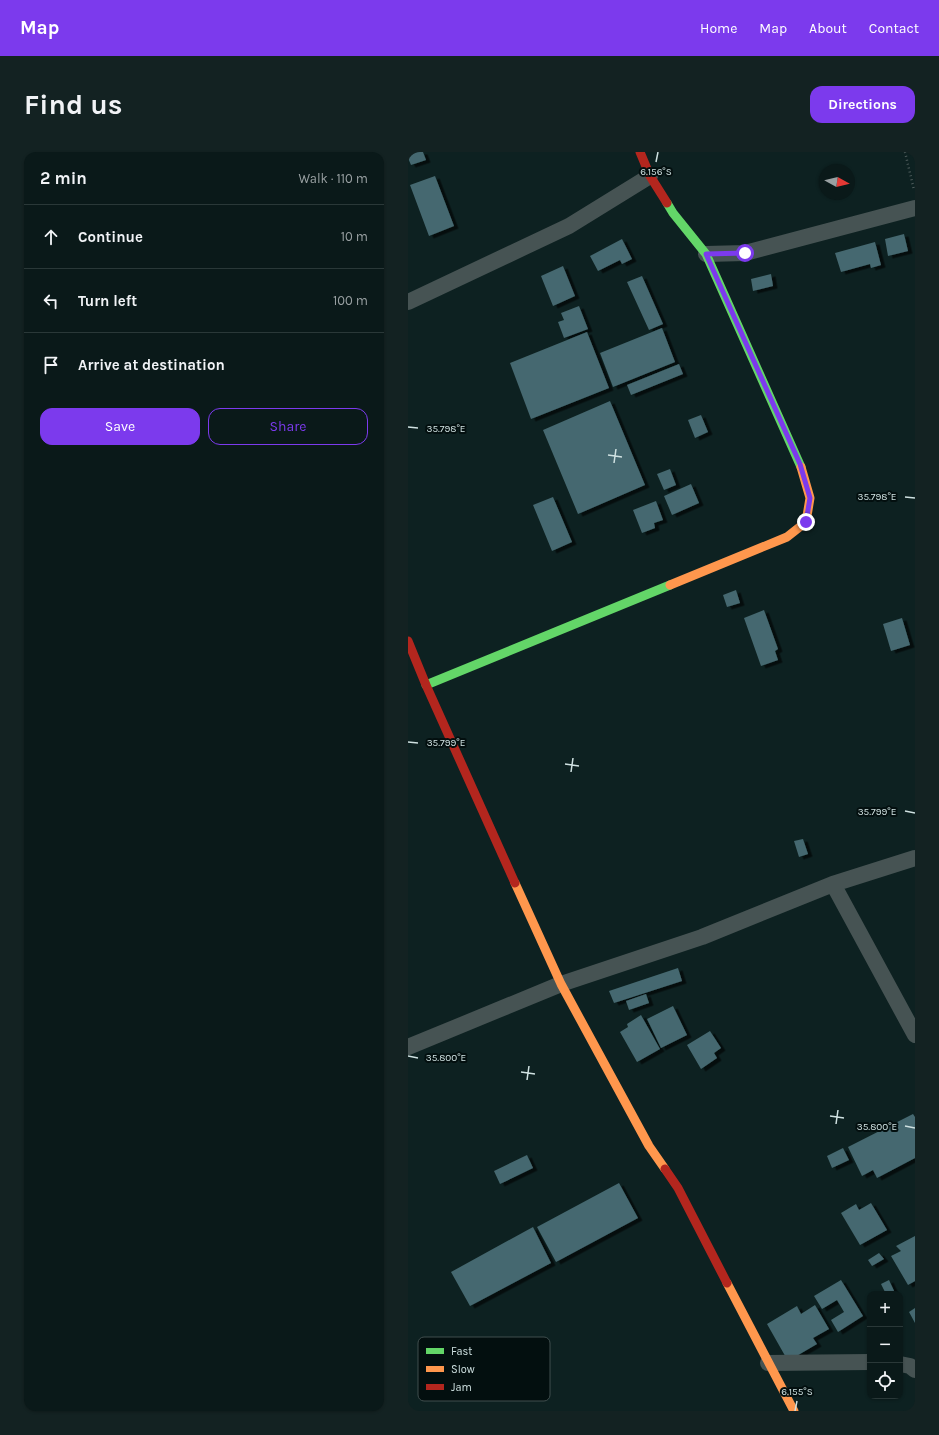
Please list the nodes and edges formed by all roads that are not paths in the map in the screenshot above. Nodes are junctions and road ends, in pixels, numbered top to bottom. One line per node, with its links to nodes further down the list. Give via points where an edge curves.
1 (640, 152): 2 (street)
2 (650, 176): 4 (street, via 673,213); 5 (street, via 569,226)
3 (915, 208): 4 (street, via 745,253)
4 (706, 254): 7 (street, via 800,464 810,498 806,522 787,537)
5 (408, 302)
6 (408, 641): 7 (street)
7 (426, 685): 10 (street)
8 (915, 858): 9 (street)
9 (833, 884): 10 (street, via 702,938); 11 (street)
10 (561, 984): 12 (street); 14 (street, via 649,1146 678,1188)
11 (915, 1035)
12 (408, 1047)
13 (867, 1362): 14 (street)
14 (768, 1363): 17 (street)
15 (903, 1365): 16 (street)
16 (915, 1370)
17 (794, 1411)

